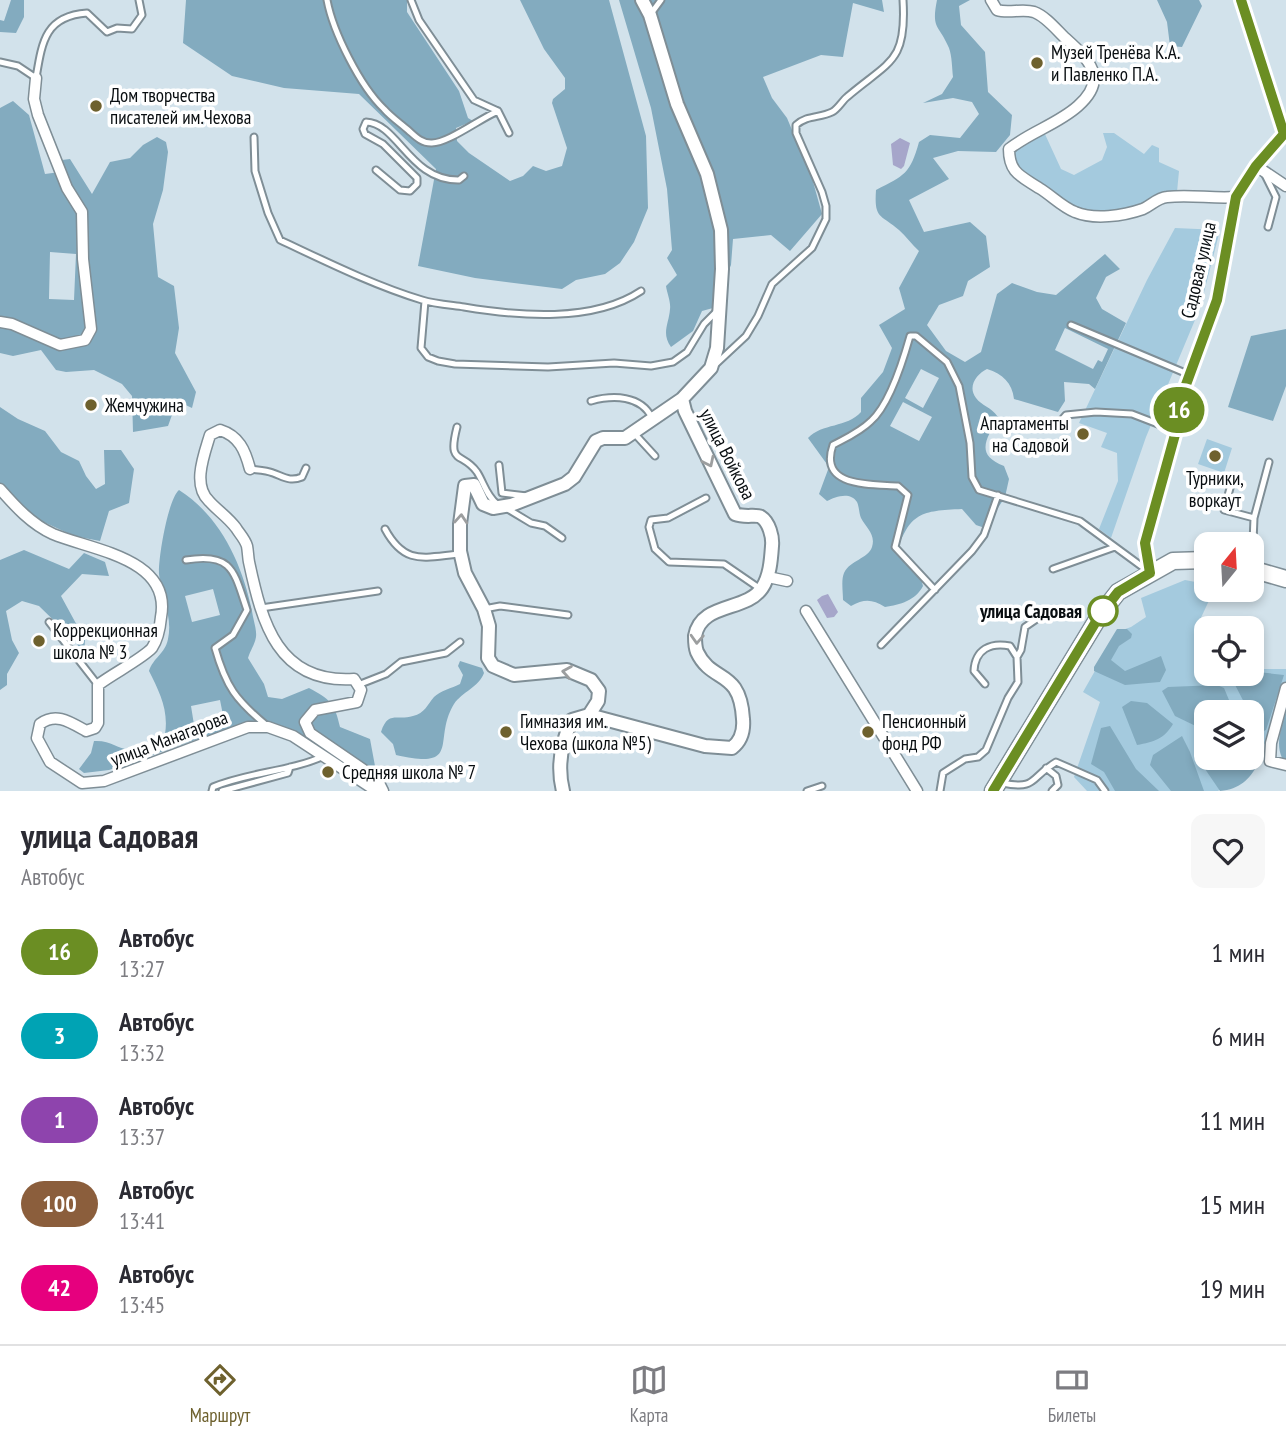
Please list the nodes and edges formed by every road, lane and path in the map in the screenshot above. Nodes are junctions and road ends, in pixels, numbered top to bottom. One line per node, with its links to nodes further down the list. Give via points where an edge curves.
1 (139, 0): 11 (lane, via 142,15 132,29 107,32 87,13 60,18 42,46)
2 (327, 0): 12 (lane, via 363,81 382,108 422,142 445,140)
3 (411, 0): 12 (lane, via 419,20 474,100)
4 (642, 0): 9 (street)
5 (661, 0): 9 (lane)
6 (903, 0): 29 (lane, via 902,41 895,56 833,112 802,119 796,125 826,206 826,219 812,248 772,284 746,336)
7 (991, 0): 14 (street, via 996,10 1007,13 1033,11 1090,61 1094,73 1091,89 1080,105)
8 (1241, 0): 16 (street)
9 (650, 15): 26 (street, via 677,104 707,174 720,230)
10 (0, 62): 11 (lane, via 18,66)
11 (36, 78): 27 (street, via 38,115 67,188 82,212 91,329 85,340 60,345)
12 (498, 111): 15 (lane)
13 (1030, 124): 14 (lane)
14 (1039, 132): 22 (street, via 1009,149 1009,163 1016,173 1084,215 1123,214 1162,198)
15 (509, 133)
16 (1285, 133): 18 (street, Садовая улица)
17 (254, 138): 25 (lane, via 254,171 280,240)
18 (1259, 168): 21 (street); 22 (street, Садовая улица); 23 (lane, via 1276,197)
19 (376, 170): 20 (lane, via 400,190 410,191 416,184 412,173 383,144 365,134 366,122 380,127 419,166 437,177 459,180)
20 (464, 176)
21 (1285, 184)
22 (1236, 197): 30 (street, Садовая улица, via 1217,300)
23 (1268, 227)
24 (640, 291): 25 (lane, via 616,304 551,315)
25 (425, 302): 26 (lane, via 421,348 428,357 455,364 548,367 673,362 687,352 704,324)
26 (721, 308): 29 (street)
27 (0, 322)
28 (1071, 325): 30 (lane)
29 (711, 368): 31 (street, улица Войкова)
30 (1189, 375): 36 (street, Садовая улица)
31 (682, 399): 33 (street); 61 (street, улица Войкова, one-way to 61, via 735,514 761,517 768,524 773,541)
32 (591, 401): 33 (lane, via 627,398 645,406)
33 (652, 418): 37 (street)
34 (1059, 423): 36 (lane, via 1066,415 1132,414)
35 (457, 428): 48 (lane, via 454,451 478,473 490,498)
36 (1176, 431): 59 (street, Садовая улица, via 1145,543)
37 (633, 432): 38 (lane); 46 (street, via 623,439 596,441 574,477)
38 (654, 456)
39 (1269, 462): 49 (lane)
40 (499, 465): 46 (lane, via 502,493)
41 (306, 468): 42 (lane, via 296,480)
42 (250, 469): 69 (street, via 245,450 229,433 220,430 211,435 200,486 206,499 230,519 247,544)
43 (1232, 481): 49 (lane, via 1224,510)
44 (0, 489): 79 (street, via 21,513 51,533 120,555 151,577 159,589 163,611 151,649)
45 (998, 495): 53 (lane, via 1080,521); 67 (lane, via 984,535); 67 (lane, via 979,490 972,477 960,386 947,362 910,336 900,373 873,420 832,445 828,457 833,471 849,483 898,486 908,495 895,547)
46 (530, 498): 48 (street)
47 (706, 498): 66 (lane, via 668,518 651,520 655,549 669,562 724,564)
48 (504, 507): 52 (lane); 54 (street, one-way to 48, via 465,486 474,485 488,507)
49 (1254, 518): 51 (lane)
50 (385, 529): 54 (lane, via 393,543 416,558)
51 (1254, 532)
52 (562, 538)
53 (1115, 547): 58 (lane); 59 (lane)
54 (461, 554): 70 (street, via 465,573)
55 (186, 560): 83 (lane, via 205,556 233,569 247,610 233,635 215,648 223,677 242,705)
56 (1194, 560): 59 (main road, via 1173,561)
57 (1194, 568): 59 (main road)
58 (1053, 569)
59 (1150, 573): 89 (main road, via 1118,592 1100,615)
60 (1264, 573): 62 (main road)
61 (768, 577): 63 (street); 66 (street, улица Войкова)
62 (1286, 579)
63 (788, 581)
64 (1264, 582): 65 (main road)
65 (1286, 588)
66 (761, 590): 82 (street, one-way to 82, via 701,620 695,639 696,651 734,685 742,700 744,726 732,748 705,746)
67 (935, 590): 76 (lane)
68 (378, 591): 69 (lane)
69 (261, 608): 80 (street, via 285,657 318,676 333,681 354,679)
70 (484, 609): 73 (lane, via 500,606); 82 (street, one-way to 70, via 599,691 580,674 567,670 514,675 493,666 488,657 489,626)
71 (806, 611): 96 (street)
72 (1044, 614): 77 (lane, via 1025,627)
73 (568, 615)
74 (48, 622): 79 (lane)
75 (460, 642): 80 (lane, via 446,653 401,662 386,674)
76 (881, 645)
77 (1017, 657): 78 (lane, via 1010,646 996,643 980,652 974,671); 97 (lane, via 1018,682 986,750 943,773)
78 (985, 684)
79 (98, 685): 83 (street, улица Манагарова, via 95,728 86,731 64,719 48,718 40,724 37,738 50,762 82,783 104,781 247,727)
80 (358, 685): 93 (street, via 357,702 315,710 305,722 310,733 377,779)
81 (1286, 688): 85 (street, via 1270,761)
82 (589, 715): 94 (street, via 572,720 569,726 559,774)
83 (268, 727): 84 (street, via 293,736)
84 (324, 756): 86 (lane); 92 (street)
85 (1286, 765)
86 (290, 767): 90 (lane, via 227,781); 91 (lane, via 288,773)
87 (1046, 768): 89 (lane, via 1029,786); 98 (lane, via 1056,776 1058,785); 99 (lane, via 1056,762 1097,780)
88 (822, 786): 95 (lane)
89 (996, 787)
90 (212, 791)
91 (222, 791)
92 (373, 791)
93 (383, 791)
94 (564, 791)
95 (807, 791)
96 (917, 791)
97 (940, 791)
98 (1052, 791)
99 (1105, 791)

